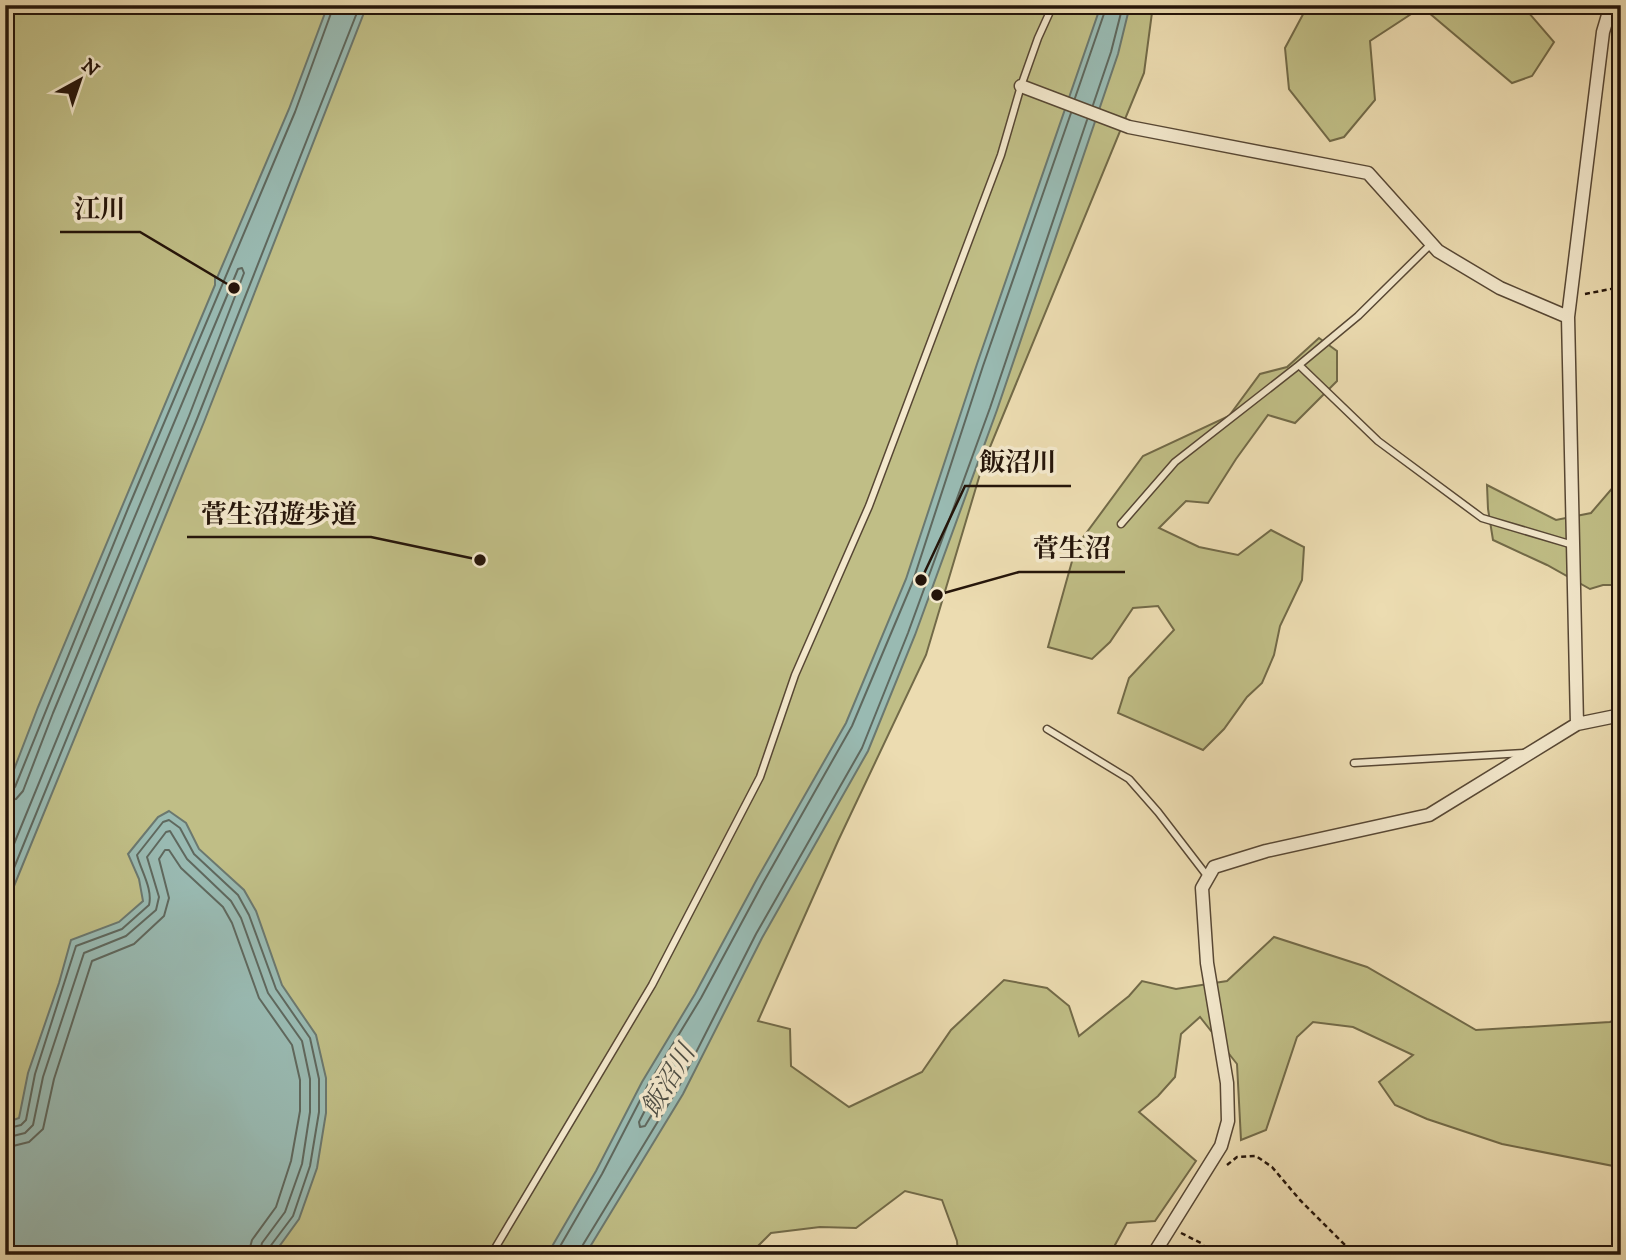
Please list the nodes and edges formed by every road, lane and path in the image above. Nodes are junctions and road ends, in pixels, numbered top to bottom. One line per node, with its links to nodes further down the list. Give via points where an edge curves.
1 (1053, 5): 3 (lane, via 1038,38)
2 (1611, 5): 6 (street, via 1603,32)
3 (1025, 88): 4 (street, via 1129,127 1368,173); 19 (lane, via 878,480 795,675 760,777 652,985)
4 (1432, 243): 7 (street, via 1500,288); 8 (lane)
5 (1621, 286): 6 (path)
6 (1572, 296): 7 (street)
7 (1568, 317): 10 (street)
8 (1299, 365): 9 (lane, via 1175,462); 10 (lane, via 1378,441 1482,518)
9 (1121, 524)
10 (1573, 545): 12 (street)
11 (1621, 715): 12 (street)
12 (1577, 724): 14 (street)
13 (1047, 729): 16 (lane, via 1129,779)
14 (1532, 752): 15 (lane); 16 (street, via 1429,815 1266,852 1214,867)
15 (1354, 763)
16 (1208, 877): 18 (street, via 1202,888 1207,963 1227,1083 1228,1121 1222,1146)
17 (1226, 1165): 22 (path, via 1237,1157 1256,1156 1272,1167)
18 (1170, 1227): 20 (street); 21 (path, via 1201,1243)
19 (491, 1255)
20 (1153, 1255)
21 (1212, 1255)
22 (1355, 1255)

